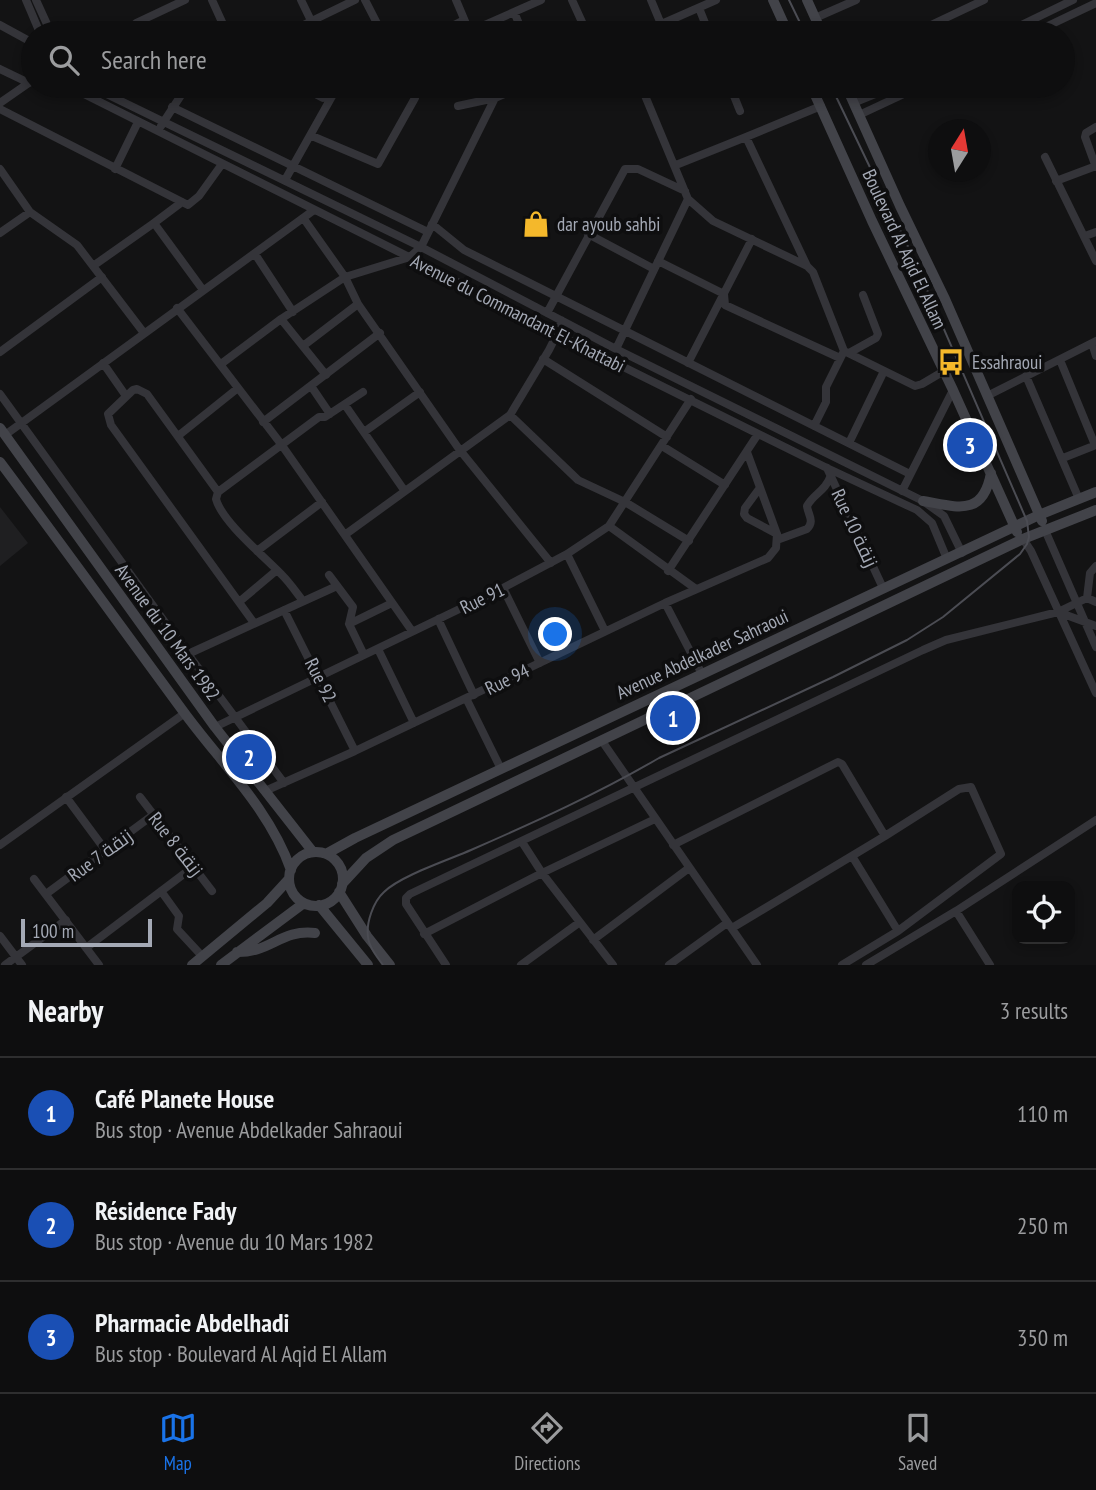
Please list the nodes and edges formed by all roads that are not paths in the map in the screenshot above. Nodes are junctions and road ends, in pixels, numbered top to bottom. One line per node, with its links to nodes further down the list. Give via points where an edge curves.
1 (26, 0): 23 (street)
2 (36, 0): 24 (street)
3 (185, 0): 25 (street)
4 (212, 0): 26 (street)
5 (301, 0): 27 (street)
6 (355, 0): 27 (street)
7 (365, 0): 28 (street)
8 (456, 0): 22 (street)
9 (572, 0): 31 (street)
10 (651, 0): 32 (street)
11 (716, 0): 19 (street)
12 (773, 0): 35 (main road)
13 (807, 0): 21 (main road)
14 (856, 0): 21 (street)
15 (984, 0): 37 (street)
16 (1073, 0): 38 (street)
17 (537, 1): 20 (street)
18 (1096, 3): 39 (street)
19 (699, 8): 33 (street); 34 (street)
20 (514, 12): 29 (street); 30 (street)
21 (815, 18): 36 (main road)
22 (464, 20)
23 (35, 21)
24 (46, 21)
25 (140, 21)
26 (222, 21)
27 (312, 21)
28 (376, 21)
29 (495, 21)
30 (518, 21)
31 (582, 21)
32 (660, 21)
33 (668, 21)
34 (704, 21)
35 (783, 21)
36 (816, 21)
37 (939, 21)
38 (1030, 21)
39 (1058, 21)
40 (0, 25): 41 (street)
41 (21, 36)
42 (0, 69): 43 (street)
43 (21, 77)
44 (21, 88): 57 (street)
45 (91, 98): 65 (street, Avenue du Commandant El-Khattabi)
46 (114, 98): 66 (street, Avenue du Commandant El-Khattabi)
47 (178, 98): 61 (street)
48 (335, 98): 69 (street)
49 (415, 98): 69 (street, via 378,164)
50 (645, 98): 73 (street)
51 (735, 98): 63 (street)
52 (817, 98): 60 (main road, Boulevard Al Aqid El Allam)
53 (851, 98): 58 (main road, Boulevard Al Aqid El Allam)
54 (865, 98): 58 (street)
55 (895, 98): 64 (street)
56 (495, 99): 59 (street); 86 (street)
57 (0, 103)
58 (853, 103): 64 (main road, Boulevard Al Aqid El Allam)
59 (458, 106)
60 (821, 106): 70 (street); 127 (main road, Boulevard Al Aqid El Allam)
61 (172, 107): 66 (street); 74 (street)
62 (0, 109): 77 (street)
63 (740, 111)
64 (859, 115): 137 (main road, Boulevard Al Aqid El Allam)
65 (138, 122): 68 (street, Avenue du Commandant El-Khattabi); 77 (street)
66 (163, 122): 68 (street); 78 (street, Avenue du Commandant El-Khattabi)
67 (1096, 127): 75 (street, via 1085,137)
68 (158, 132): 72 (street, Avenue du Commandant El-Khattabi)
69 (312, 136): 74 (street)
70 (746, 137): 73 (street); 98 (street)
71 (1045, 157): 79 (street)
72 (222, 164): 81 (street, via 193,202); 82 (street, Avenue du Commandant El-Khattabi)
73 (676, 165): 80 (street)
74 (294, 167): 78 (street); 86 (street)
75 (1096, 167): 79 (street)
76 (0, 169): 83 (street)
77 (115, 170): 81 (street)
78 (285, 180): 92 (street, Avenue du Commandant El-Khattabi)
79 (1056, 181): 90 (street)
80 (687, 195): 89 (street, via 638,169 625,169); 91 (street, via 713,221); 96 (street)
81 (181, 202): 85 (street)
82 (314, 210): 84 (street); 94 (street, Avenue du Commandant El-Khattabi)
83 (30, 212): 88 (street); 97 (street, via 77,245)
84 (304, 219): 93 (street); 100 (street)
85 (154, 223): 97 (street); 101 (street)
86 (430, 228): 92 (street); 104 (street)
87 (1096, 232): 90 (street)
88 (0, 233)
89 (588, 234): 96 (street); 104 (street)
90 (1085, 236): 95 (street)
91 (752, 239): 98 (street); 102 (street)
92 (421, 247): 94 (street); 108 (street, Avenue du Commandant El-Khattabi)
93 (255, 254): 101 (street); 107 (street)
94 (410, 257): 100 (street); 114 (street, Avenue du Commandant El-Khattabi)
95 (1096, 261)
96 (656, 265): 102 (street); 111 (street)
97 (93, 266): 99 (street)
98 (807, 266): 119 (street)
99 (102, 277): 112 (street); 118 (street)
100 (345, 277): 105 (street); 107 (street)
101 (202, 290): 106 (street)
102 (724, 294): 119 (street, via 725,305); 125 (street)
103 (863, 295): 119 (street, via 878,334)
104 (556, 296): 108 (street); 111 (street)
105 (358, 304): 113 (street); 116 (street)
106 (177, 308): 112 (street); 124 (street)
107 (293, 312): 109 (street)
108 (547, 313): 110 (street, Avenue du Commandant El-Khattabi)
109 (281, 319): 116 (street); 124 (street)
110 (561, 320): 114 (street); 117 (street, Avenue du Commandant El-Khattabi)
111 (624, 332): 117 (street); 125 (street)
112 (144, 333): 123 (street)
113 (380, 333): 128 (street); 134 (street)
114 (557, 334): 121 (street); 138 (street, Avenue du Commandant El-Khattabi)
115 (1094, 342): 120 (street); 122 (street)
116 (303, 346): 128 (street)
117 (616, 349): 164 (street, Avenue du Commandant El-Khattabi)
118 (0, 352)
119 (844, 354): 126 (street); 144 (street, via 826,387 826,402)
120 (1096, 356)
121 (543, 359): 141 (street); 149 (street)
122 (1060, 360): 129 (street); 152 (street)
123 (103, 363): 136 (street); 142 (street)
124 (221, 363): 131 (street)
125 (688, 363): 144 (street)
126 (884, 371): 127 (street, via 915,386); 150 (street)
127 (944, 371): 132 (main road, Boulevard Al Aqid El Allam)
128 (326, 375): 130 (street)
129 (1026, 376): 137 (street); 156 (street)
130 (311, 386): 140 (street); 143 (street)
131 (238, 388): 143 (street); 148 (street)
132 (953, 390): 159 (main road, Boulevard Al Aqid El Allam); 160 (street)
133 (363, 392): 139 (street)
134 (420, 392): 146 (street); 154 (street)
135 (0, 394): 142 (street)
136 (126, 396): 148 (street, via 137,389 147,394); 197 (street, via 108,414 111,425)
137 (987, 396): 172 (main road, Boulevard Al Aqid El Allam)
138 (691, 399): 147 (street, Avenue du Commandant El-Khattabi); 149 (street, Rue 91)
139 (345, 405): 140 (street); 146 (street)
140 (330, 414): 151 (street, via 319,416)
141 (510, 415): 154 (street); 170 (street, via 578,480)
142 (22, 422): 145 (street); 211 (street)
143 (263, 422): 151 (street)
144 (814, 426): 150 (street)
145 (3, 431): 221 (main road, Avenue du 10 Mars 1982)
146 (364, 432): 163 (street)
147 (758, 434): 155 (street); 158 (street, Avenue du Commandant El-Khattabi)
148 (178, 436): 165 (street)
149 (667, 437): 153 (street, Rue 91)
150 (849, 443): 160 (street)
151 (281, 444): 165 (street); 169 (street)
152 (1095, 445): 156 (street)
153 (662, 446): 161 (street); 170 (street, Rue 91)
154 (459, 449): 163 (street); 184 (street)
155 (747, 452): 161 (street); 162 (street)
156 (1063, 458): 167 (street)
157 (0, 462): 218 (main road, Avenue du 10 Mars 1982)
158 (829, 472): 177 (street, via 824,489 808,502 811,526); 183 (street, Avenue du Commandant El-Khattabi, via 927,517); 190 (street, Rue 10 زنقة)
159 (991, 473): 168 (main road, via 985,495 975,504); 174 (main road, Boulevard Al Aqid El Allam)
160 (910, 474): 164 (street)
161 (725, 485): 179 (street)
162 (759, 489): 177 (street); 177 (street, via 744,514)
163 (404, 490): 176 (street)
164 (902, 491): 168 (street, Avenue du Commandant El-Khattabi)
165 (218, 492): 180 (street, via 217,505)
166 (1096, 492): 167 (main road, Avenue Abdelkader Sahraoui)
167 (1079, 499): 172 (main road, Avenue Abdelkader Sahraoui)
168 (923, 501): 181 (street, Avenue du Commandant El-Khattabi, via 944,516)
169 (322, 502): 176 (street); 180 (street)
170 (625, 502): 173 (street, Rue 91); 179 (street)
171 (1096, 510): 175 (main road, Avenue Abdelkader Sahraoui)
172 (1039, 515): 174 (main road, Avenue Abdelkader Sahraoui); 175 (main road, Boulevard Al Aqid El Allam)
173 (609, 526): 182 (street, Rue 91); 187 (street)
174 (1015, 527): 178 (main road, Boulevard Al Aqid El Allam); 181 (main road, Avenue Abdelkader Sahraoui)
175 (1045, 530): 178 (main road, Avenue Abdelkader Sahraoui); 195 (street)
176 (346, 534): 198 (street)
177 (777, 537): 192 (street, Rue 94, via 768,558)
178 (1023, 539): 201 (street); 222 (main road, Avenue Abdelkader Sahraoui)
179 (689, 541): 187 (street)
180 (257, 551): 186 (street)
181 (962, 553): 183 (main road, Avenue Abdelkader Sahraoui)
182 (568, 554): 184 (street, Rue 91); 208 (street)
183 (947, 559): 190 (main road, Avenue Abdelkader Sahraoui)
184 (551, 563): 191 (street, Rue 91)
185 (1096, 566): 193 (street, via 1090,573)
186 (277, 570): 194 (street); 197 (street)
187 (668, 571): 192 (street)
188 (329, 575): 189 (street)
189 (337, 586): 194 (street); 205 (street, via 353,607)
190 (883, 588): 214 (main road, Avenue Abdelkader Sahraoui)
191 (503, 589): 202 (street, Rue 91); 213 (street)
192 (696, 589): 199 (street, Rue 94)
193 (1087, 598): 195 (street); 196 (street)
194 (303, 601): 200 (street)
195 (1077, 602): 201 (street); 203 (street)
196 (1096, 602)
197 (239, 603): 204 (street)
198 (392, 603): 205 (street); 207 (street)
199 (665, 603): 208 (street, Rue 94); 214 (street)
200 (284, 610): 204 (street); 215 (street, Rue 92)
201 (1058, 612): 203 (street); 216 (street); 226 (street, via 946,640)
202 (438, 619): 207 (street, Rue 91); 217 (street)
203 (1084, 621): 206 (street); 209 (street)
204 (254, 624): 211 (street)
205 (349, 624): 212 (street)
206 (1096, 626)
207 (412, 631): 210 (street, Rue 91)
208 (606, 631): 213 (street, Rue 94)
209 (1096, 647)
210 (378, 649): 212 (street, Rue 91); 220 (street)
211 (188, 654): 219 (street)
212 (364, 655): 215 (street, Rue 91)
213 (540, 663): 217 (street, Rue 94)
214 (702, 674): 224 (main road, Avenue Abdelkader Sahraoui)
215 (320, 677): 219 (street, Rue 91); 223 (street, Rue 92)
216 (1096, 693)
217 (470, 696): 220 (street, Rue 94); 224 (street)
218 (185, 713): 228 (street); 244 (main road, Avenue du 10 Mars 1982, via 264,814)
219 (234, 717): 221 (street, Rue 91); 225 (street)
220 (414, 723): 223 (street, Rue 94)
221 (215, 727): 227 (main road, Avenue du 10 Mars 1982)
222 (602, 741): 226 (street); 246 (main road, Avenue Abdelkader Sahraoui, via 387,844 366,858)
223 (355, 751): 225 (street, Rue 94)
224 (501, 769): 239 (main road, Avenue Abdelkader Sahraoui)
225 (284, 783): 227 (street, Rue 94)
226 (633, 787): 231 (street); 234 (street)
227 (265, 791): 238 (main road, Avenue du 10 Mars 1982)
228 (66, 797): 235 (street); 237 (street)
229 (140, 797): 230 (street, Rue 8 زنقة)
230 (153, 815): 237 (street, Rue 7 زنقة); 241 (street, Rue 8 زنقة)
231 (655, 819): 236 (street); 243 (street)
232 (1096, 820): 252 (street)
233 (885, 836): 236 (street, via 838,762); 240 (street); 256 (street, via 971,786 1001,854)
234 (522, 842): 243 (street); 258 (street, via 408,896 405,904)
235 (0, 845)
236 (673, 845): 242 (street)
237 (106, 851): 249 (street, Rue 7 زنقة)
238 (313, 852): 239 (main road); 244 (main road, via 299,857)
239 (326, 854): 246 (main road, via 340,867)
240 (852, 856): 255 (street); 256 (street)
241 (193, 867): 247 (street); 248 (street, Rue 8 زنقة)
242 (689, 868): 255 (street); 260 (street)
243 (542, 873): 254 (street); 258 (street)
244 (290, 874): 250 (main road, via 293,893); 263 (main road, via 267,903)
245 (34, 879): 249 (street)
246 (340, 888): 251 (main road); 271 (main road)
247 (161, 891): 261 (street); 263 (street, via 179,916 177,929)
248 (212, 891)
249 (46, 894): 253 (street)
250 (304, 902): 251 (main road); 262 (main road)
251 (319, 905): 270 (main road)
252 (956, 911): 278 (street); 279 (street)
253 (66, 920): 261 (street); 264 (street)
254 (580, 922): 260 (street); 273 (street)
255 (729, 925): 275 (street); 276 (street)
256 (898, 931): 277 (street)
257 (315, 933): 262 (main road, via 292,933 260,950)
258 (424, 934): 272 (street)
259 (0, 936): 264 (street)
260 (593, 940): 274 (street)
261 (86, 948): 267 (street)
262 (237, 952): 269 (main road)
263 (202, 956): 268 (main road)
264 (16, 957): 265 (street); 266 (street)
265 (5, 965)
266 (22, 965)
267 (99, 965)
268 (192, 965)
269 (221, 965)
270 (368, 965)
271 (390, 965)
272 (446, 965)
273 (521, 965)
274 (613, 965)
275 (669, 965)
276 (757, 965)
277 (842, 965)
278 (866, 965)
279 (990, 965)

